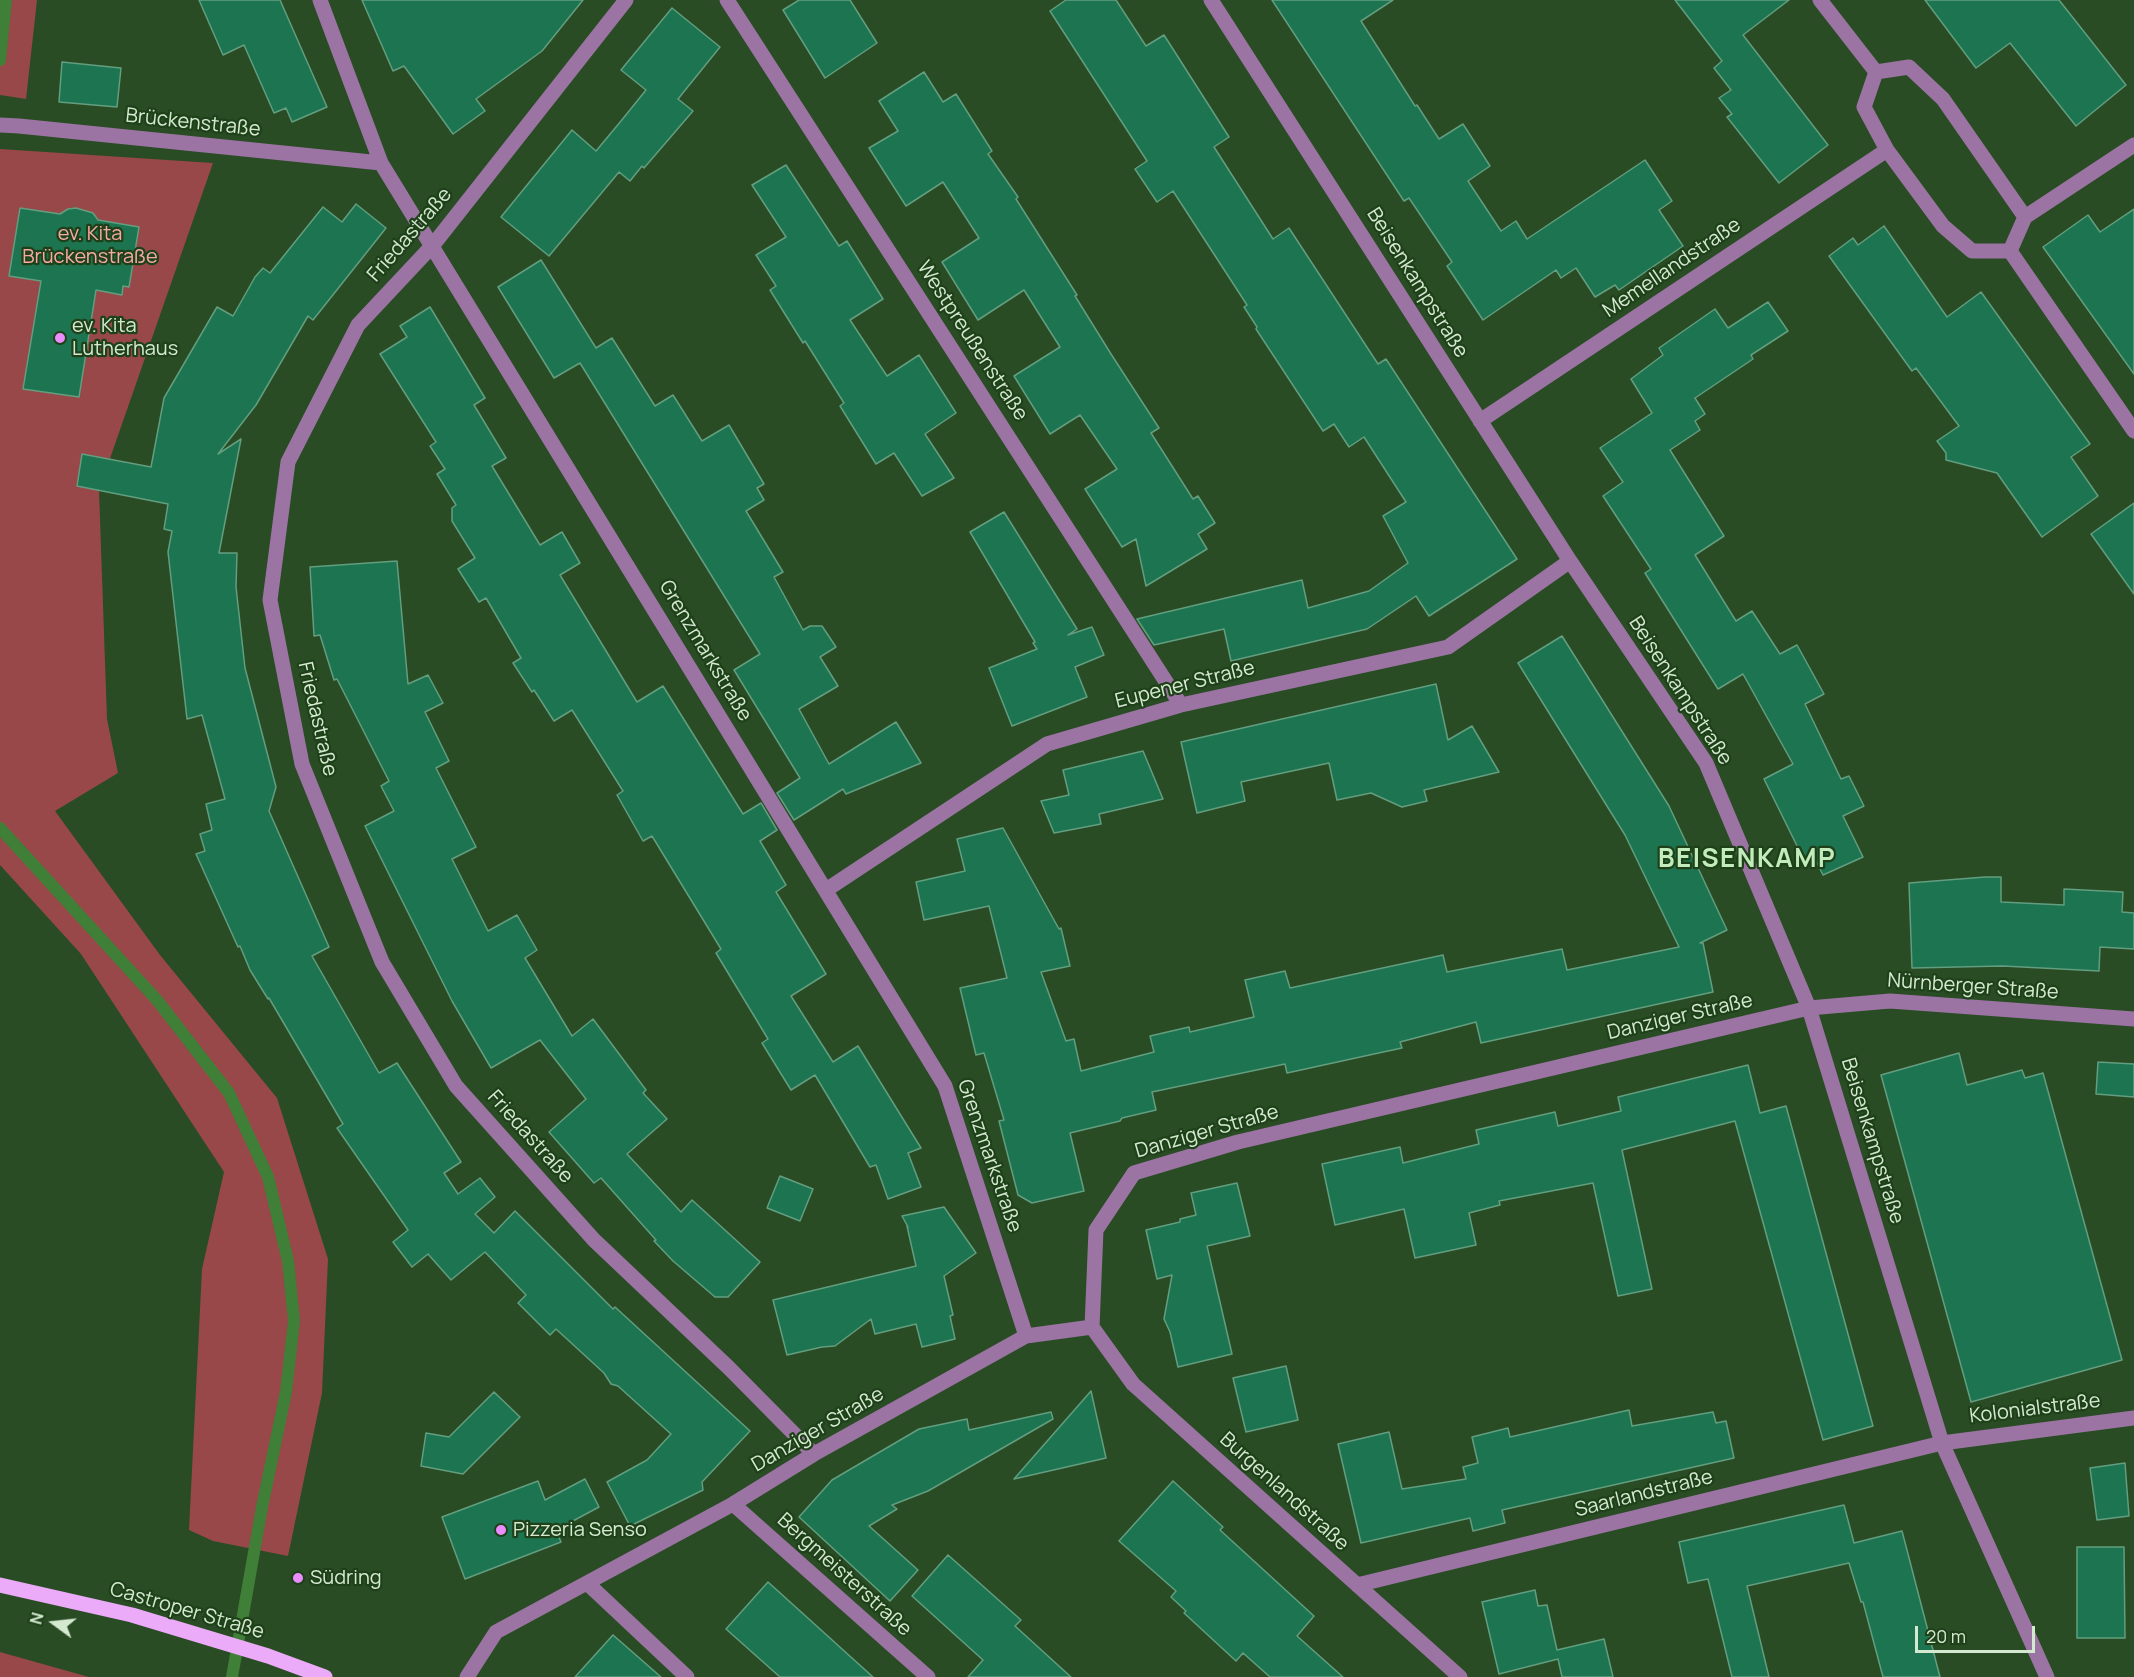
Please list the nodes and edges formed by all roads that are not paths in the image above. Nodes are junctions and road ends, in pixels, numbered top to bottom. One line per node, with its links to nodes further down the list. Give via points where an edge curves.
1 (320, 0): 10 (street, Grenzmarkstraße)
2 (626, 0): 12 (street, Friedastraße)
3 (727, 0): 17 (street, Westpreußenstraße)
4 (1211, 0): 14 (street, Beisenkampstraße)
5 (1820, 0): 6 (street)
6 (1876, 72): 9 (street, via 1864,106); 11 (street, via 1909,67 1943,99)
7 (0, 126): 10 (street, Brückenstraße)
8 (2134, 145): 11 (street)
9 (1887, 150): 13 (street, via 1943,226 1972,251); 14 (street, Memellandstraße)
10 (381, 163): 12 (street, Grenzmarkstraße)
11 (2025, 217): 13 (street)
12 (433, 245): 18 (street, Grenzmarkstraße); 25 (street, Friedastraße, via 358,325 288,462 270,600 302,764 382,962 456,1086 594,1240)
13 (2010, 251): 15 (street)
14 (1480, 421): 16 (street, Beisenkampstraße)
15 (2134, 431)
16 (1570, 561): 17 (street, Eupener Straße, via 1449,647); 19 (street, Beisenkampstraße, via 1706,763)
17 (1181, 705): 18 (street, Eupener Straße, via 1047,744)
18 (826, 890): 22 (street, Grenzmarkstraße, via 945,1086)
19 (1809, 1008): 20 (street, Nürnberger Straße, via 1890,1001); 21 (street, Danziger Straße, via 1238,1142 1134,1173 1096,1230); 24 (street, Beisenkampstraße)
20 (2134, 1019)
21 (1092, 1327): 22 (street, Danziger Straße); 29 (street, Burgenlandstraße, via 1133,1384)
22 (1026, 1336): 25 (street, Danziger Straße)
23 (2134, 1418): 24 (street, Kolonialstraße)
24 (1942, 1443): 29 (street, Saarlandstraße); 35 (street, Beisenkampstraße)
25 (814, 1454): 26 (street, Danziger Straße)
26 (733, 1504): 27 (street, Danziger Straße); 33 (street, Bergmeisterstraße)
27 (587, 1583): 31 (street, Danziger Straße, via 496,1632); 32 (street)
28 (0, 1585): 30 (main road, Castroper Straße, via 132,1614)
29 (1357, 1585): 34 (street, Burgenlandstraße)
30 (325, 1677)
31 (467, 1677)
32 (687, 1677)
33 (928, 1677)
34 (1460, 1677)
35 (2047, 1677)

